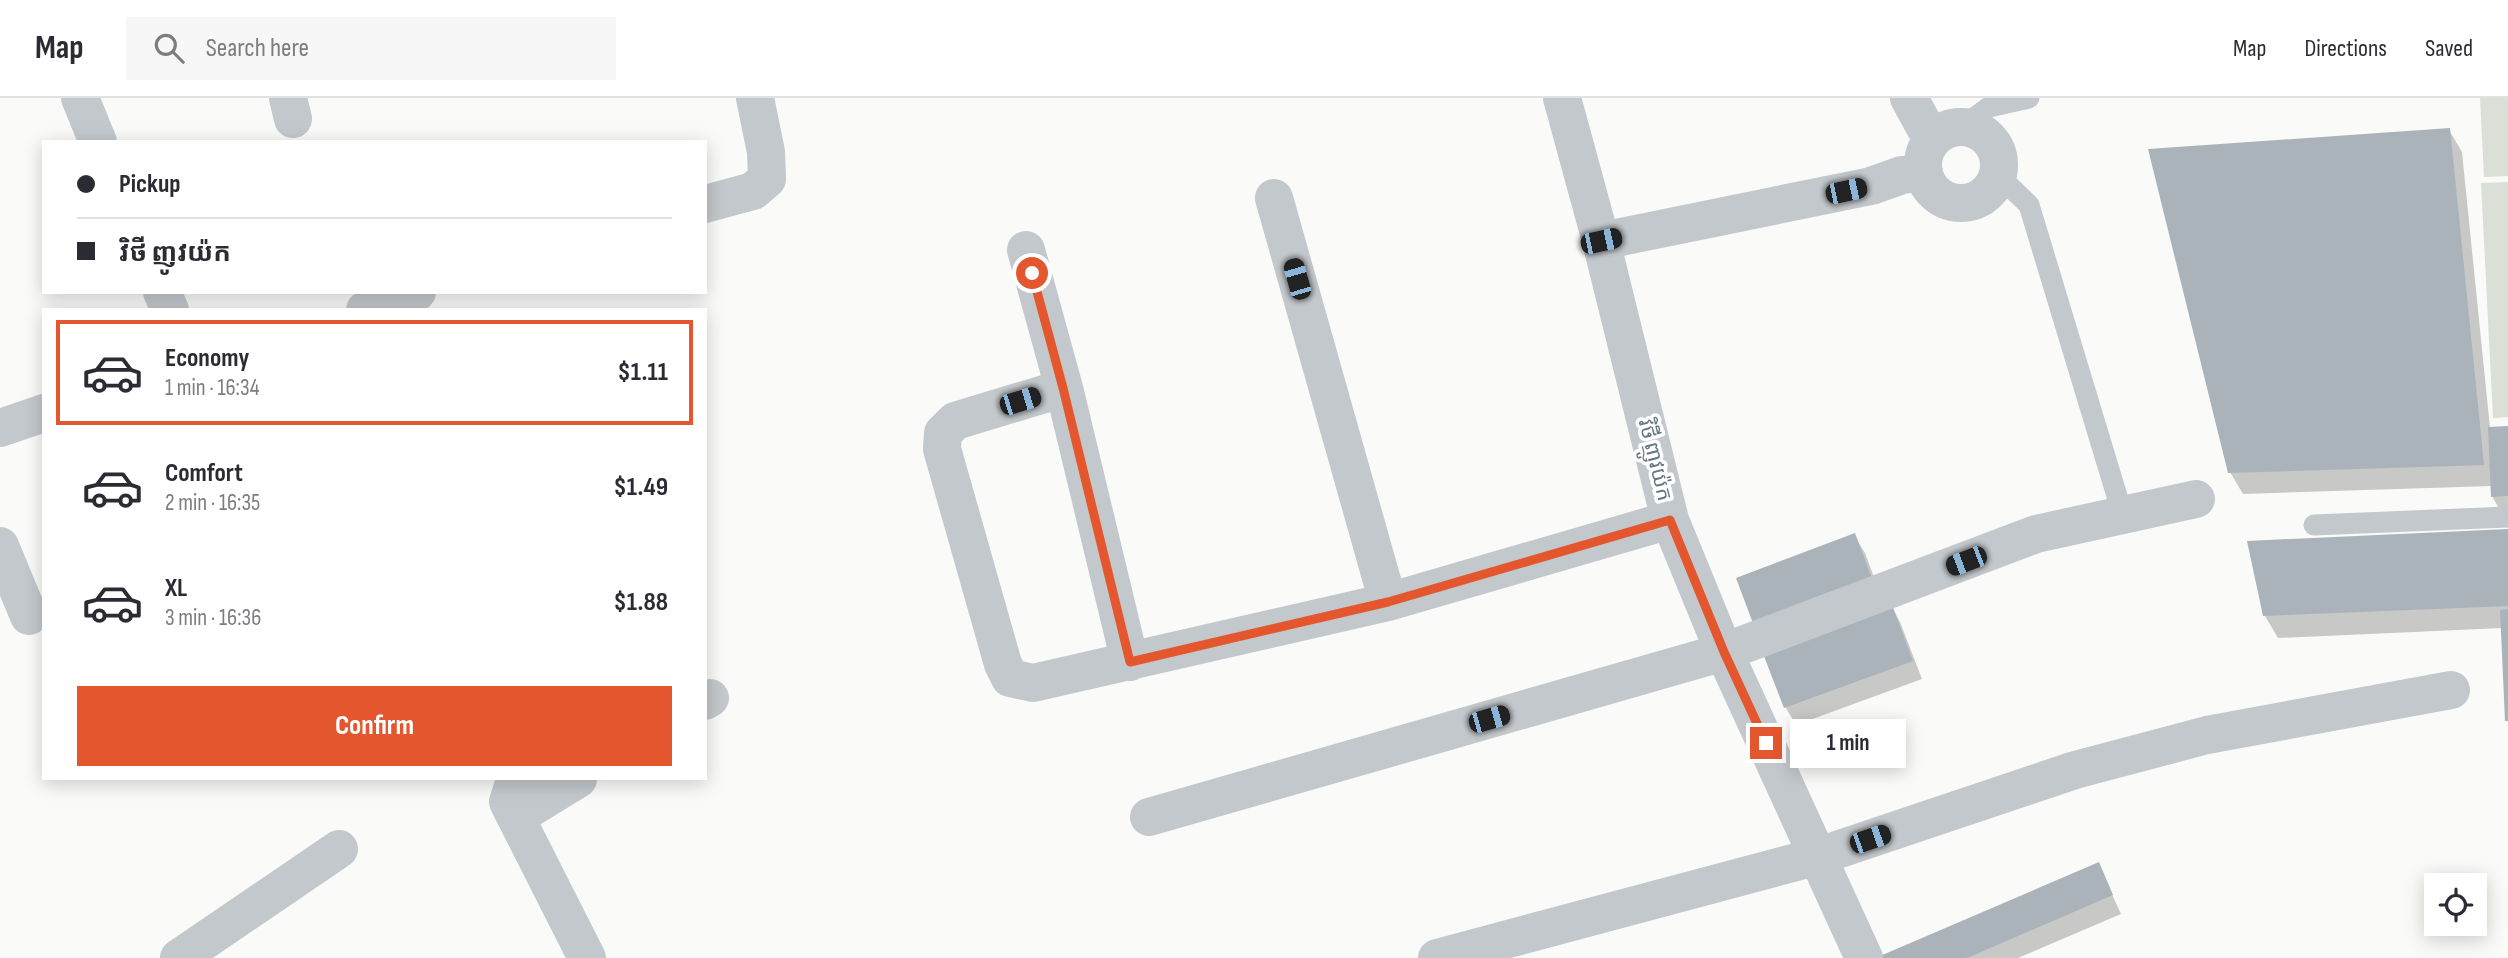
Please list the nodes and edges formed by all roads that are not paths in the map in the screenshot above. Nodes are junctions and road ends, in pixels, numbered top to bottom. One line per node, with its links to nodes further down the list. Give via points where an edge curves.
1 (80, 98): 6 (street)
2 (755, 98): 10 (street, via 767,179 753,191)
3 (1562, 98): 11 (street, វិថី ញូវយ៉ក)
4 (1909, 98): 7 (street)
5 (2029, 98): 7 (lane, via 1989,107)
6 (97, 140)
7 (1940, 146): 8 (street, via 1985,134 2000,164); 8 (street, via 1928,184 1947,201 1959,204 1983,197); 11 (street, via 1902,175 1871,186)
8 (1998, 176): 18 (lane, via 2029,205)
9 (1274, 198): 24 (street)
10 (707, 203)
11 (1601, 241): 21 (street, វិថី ញូវយ៉ក)
12 (1026, 250): 15 (street)
13 (412, 294): 14 (street)
14 (371, 308)
15 (1063, 388): 27 (street); 27 (street, via 956,421 943,433 942,449 1010,678 1033,683)
16 (42, 414): 17 (street)
17 (0, 428)
18 (2117, 496)
19 (2196, 499): 26 (street, via 2036,534)
20 (2508, 517): 22 (lane)
21 (1670, 520): 24 (street); 26 (street, វិថី ញូវយ៉ក)
22 (2314, 525)
23 (0, 546): 25 (street)
24 (1388, 602): 27 (street)
25 (29, 615)
26 (1724, 652): 32 (street); 34 (street, វិថី ញូវយ៉ក)
27 (1130, 662)
28 (2451, 690): 34 (street, via 2194,738 2075,770)
29 (518, 780): 31 (street, via 508,802)
30 (576, 780): 31 (street)
31 (516, 817): 36 (street)
32 (1149, 817)
33 (340, 849): 35 (street)
34 (1819, 856): 37 (street); 38 (street, វិថី ញូវយ៉ក)
35 (179, 958)
36 (587, 958)
37 (1437, 958)
38 (1864, 958)

